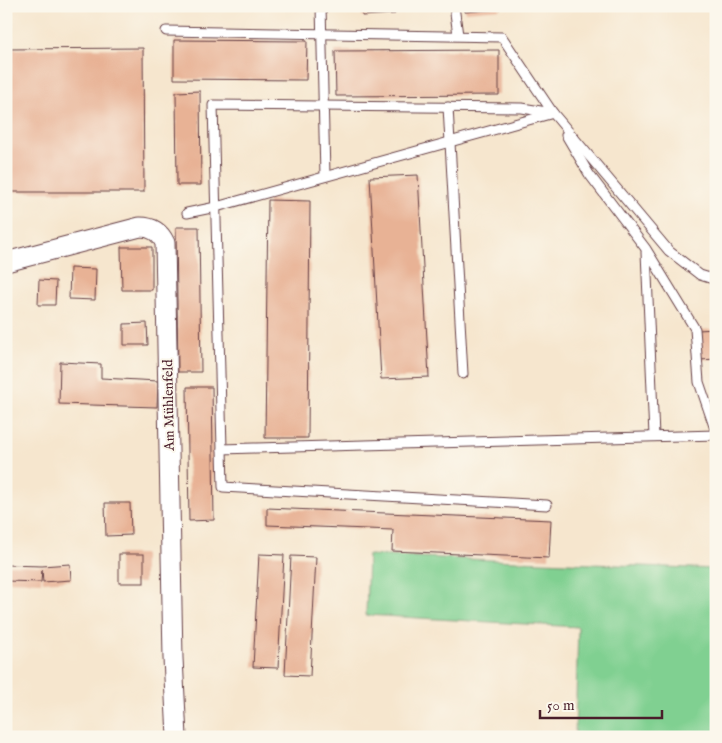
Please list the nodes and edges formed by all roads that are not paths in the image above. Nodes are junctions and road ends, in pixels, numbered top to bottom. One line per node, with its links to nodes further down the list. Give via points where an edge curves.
1 (321, 6): 4 (lane)
2 (454, 6): 5 (lane)
3 (166, 31): 4 (lane)
4 (322, 33): 5 (lane); 6 (lane)
5 (458, 35): 8 (lane, via 502,37)
6 (324, 106): 7 (lane); 10 (lane); 11 (lane, via 213,105)
7 (448, 107): 8 (lane, via 522,108); 9 (lane)
8 (553, 113): 9 (lane); 13 (lane, via 589,174); 15 (lane, via 669,251 700,275)
9 (450, 142): 10 (lane); 16 (lane)
10 (325, 176): 11 (lane)
11 (216, 207): 12 (lane); 19 (lane)
12 (186, 213)
13 (646, 249): 17 (lane, via 695,330 699,382); 18 (lane)
14 (6, 262): 21 (street, Am Mühlenfeld, via 140,226 158,232 165,243)
15 (716, 280)
16 (463, 374)
17 (716, 433): 18 (lane)
18 (654, 436): 19 (lane)
19 (222, 449): 20 (lane, via 224,487)
20 (547, 505)
21 (177, 737)

